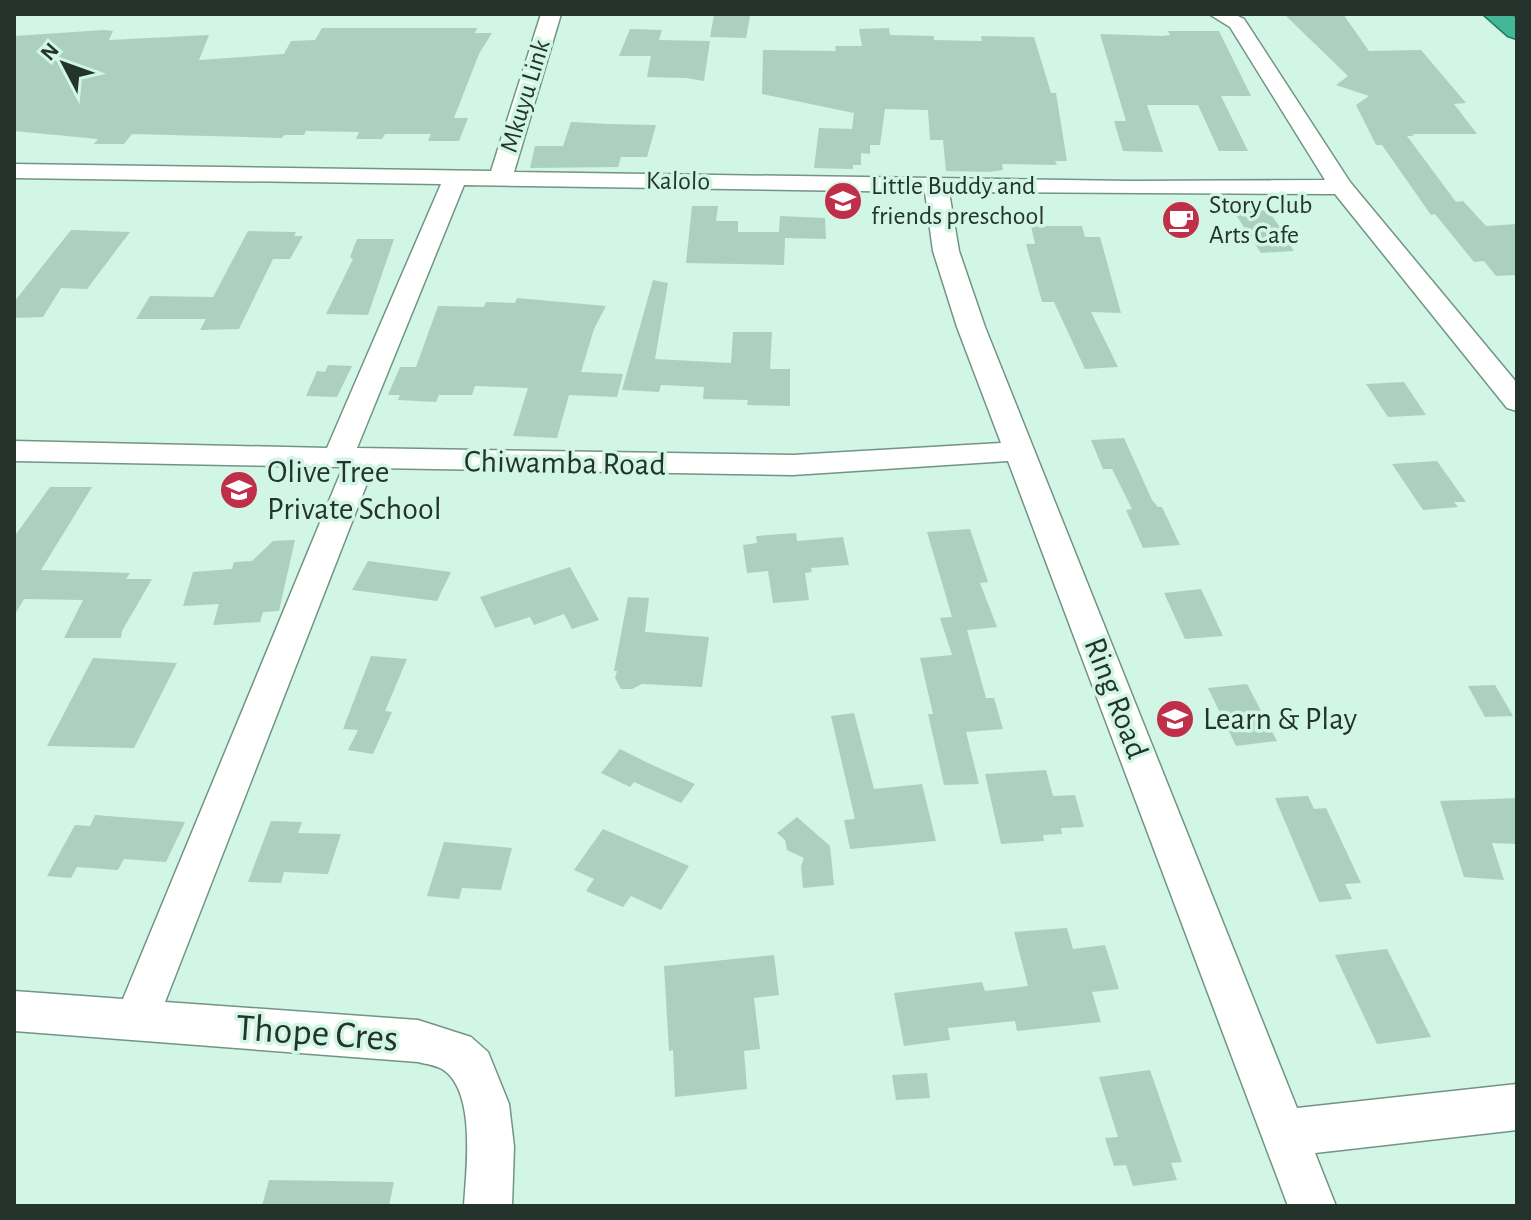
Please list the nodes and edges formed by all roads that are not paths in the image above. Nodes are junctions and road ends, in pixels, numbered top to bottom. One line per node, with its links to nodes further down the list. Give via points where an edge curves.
1 (551, 14): 7 (street, Mkuyu Link)
2 (1221, 14): 9 (street, via 1237,23)
3 (1495, 14): 4 (highway)
4 (1517, 31)
5 (14, 171): 6 (street, Kalolo)
6 (455, 178): 7 (street, Kalolo); 13 (street)
7 (500, 178): 8 (street, Kalolo)
8 (936, 185): 9 (street, Kalolo); 12 (street, Ring Road, via 946,251)
9 (1342, 187): 10 (street)
10 (1517, 402)
11 (14, 451): 13 (street, Chiwamba Road)
12 (1020, 451): 13 (street, Chiwamba Road, via 793,465); 17 (street, Ring Road)
13 (349, 460): 15 (street)
14 (14, 1011): 15 (street, Thope Cres)
15 (136, 1020): 18 (street, Thope Cres, via 445,1047 462,1057 477,1076 486,1105 491,1149)
16 (1517, 1107): 17 (street)
17 (1285, 1133): 19 (street, Ring Road)
18 (488, 1206)
19 (1312, 1206)

